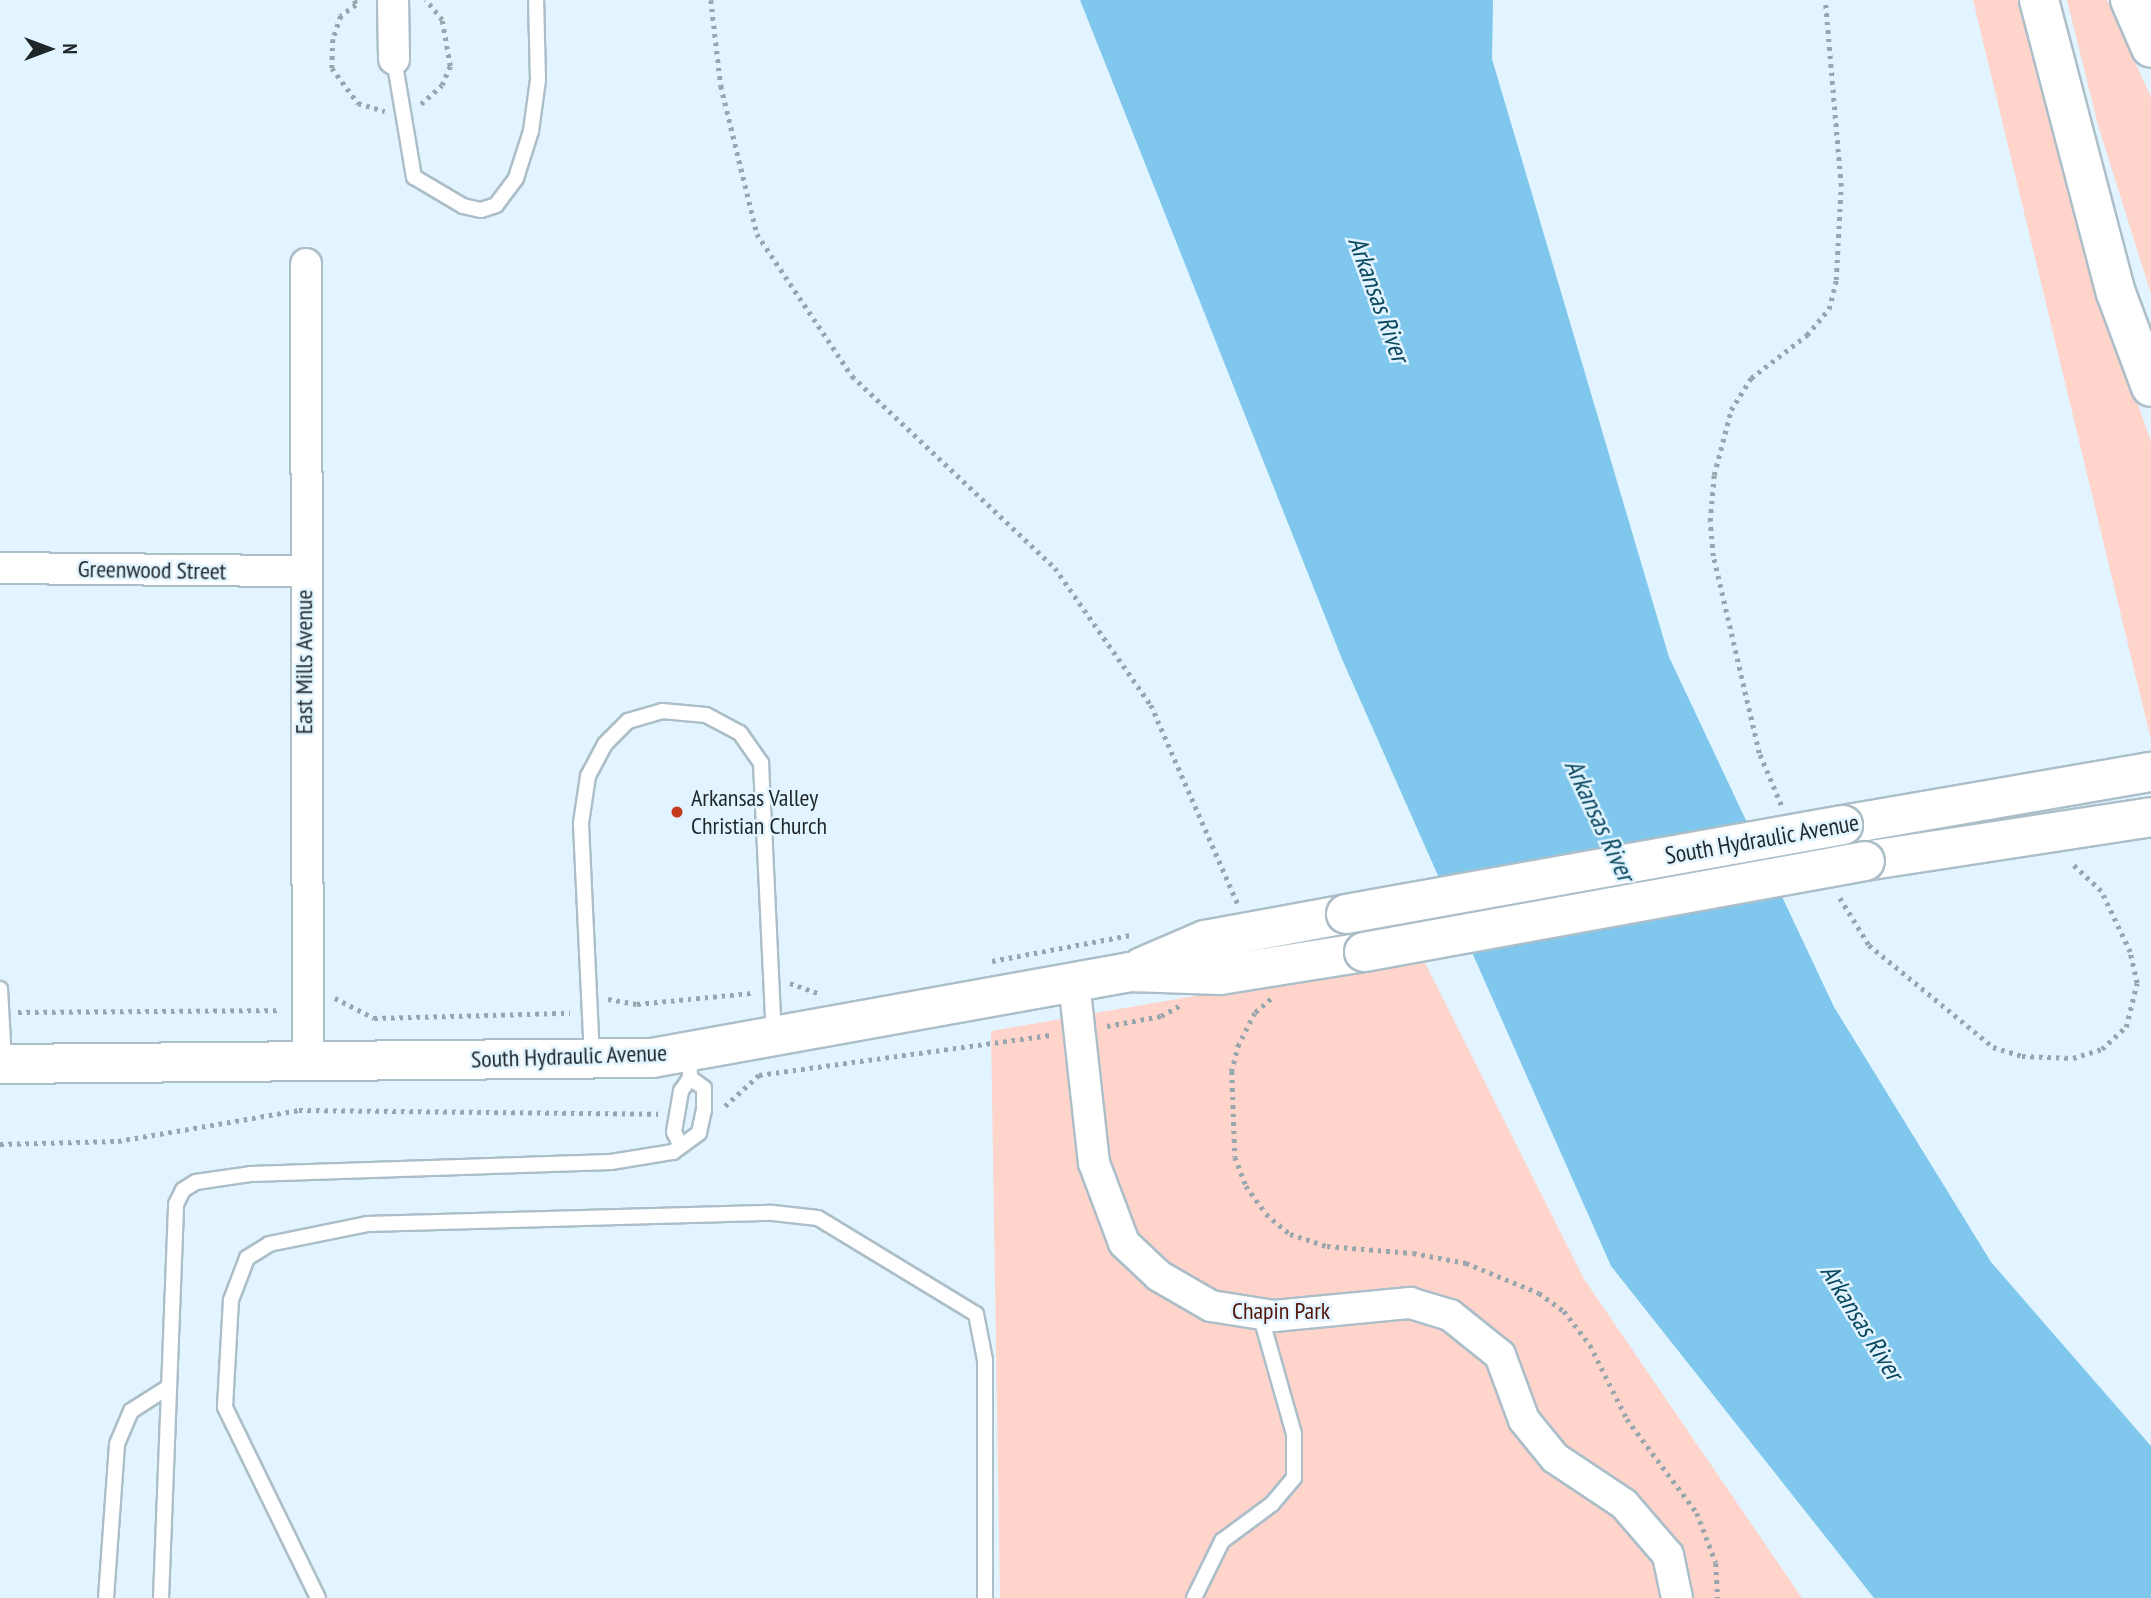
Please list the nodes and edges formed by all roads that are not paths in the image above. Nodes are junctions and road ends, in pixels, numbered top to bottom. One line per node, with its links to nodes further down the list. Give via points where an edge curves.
1 (393, 0): 6 (street)
2 (536, 0): 6 (lane, via 538,80 531,131 516,178 496,205 481,210 463,206 414,177)
3 (2039, 0): 8 (main road, via 2116,293)
4 (2130, 0): 5 (main road)
5 (2151, 48)
6 (394, 59)
7 (306, 264): 10 (street, East Mills Avenue)
8 (2151, 387)
9 (0, 568): 10 (street, Greenwood Street)
10 (304, 572): 18 (street, East Mills Avenue)
11 (2151, 772): 13 (main road, South Hydraulic Avenue, bridge, via 1205,940)
12 (2151, 817): 13 (main road, South Hydraulic Avenue, bridge, via 1865,861 1220,975)
13 (1130, 972): 14 (main road, South Hydraulic Avenue)
14 (1074, 982): 16 (main road, South Hydraulic Avenue); 22 (street, via 1094,1163 1124,1243 1159,1276 1211,1306)
15 (0, 989): 19 (lane)
16 (774, 1036): 17 (lane, via 761,763 740,733 706,715 662,711 628,721 604,744 588,776 581,824); 20 (main road, South Hydraulic Avenue)
17 (592, 1058): 18 (main road, South Hydraulic Avenue); 20 (main road, South Hydraulic Avenue, via 652,1058)
18 (307, 1061): 19 (main road, South Hydraulic Avenue)
19 (2, 1064)
20 (690, 1065): 21 (lane, via 674,1132); 21 (lane, via 704,1088 704,1110 699,1133)
21 (680, 1144): 23 (lane, via 673,1152 611,1162 251,1174 196,1182 183,1189 176,1204)
22 (1260, 1314): 28 (lane, via 1294,1434 1294,1478 1272,1504 1222,1541); 29 (street, via 1410,1303 1450,1315 1500,1355 1524,1420 1555,1458 1623,1504 1668,1555)
23 (167, 1388): 24 (lane, via 131,1411 117,1444); 25 (lane)
24 (106, 1598)
25 (161, 1598)
26 (318, 1598): 27 (lane, via 225,1407 230,1300 247,1258 269,1244 367,1224 774,1213 818,1217 976,1314 985,1360)
27 (985, 1598)
28 (1194, 1598)
29 (1677, 1598)

